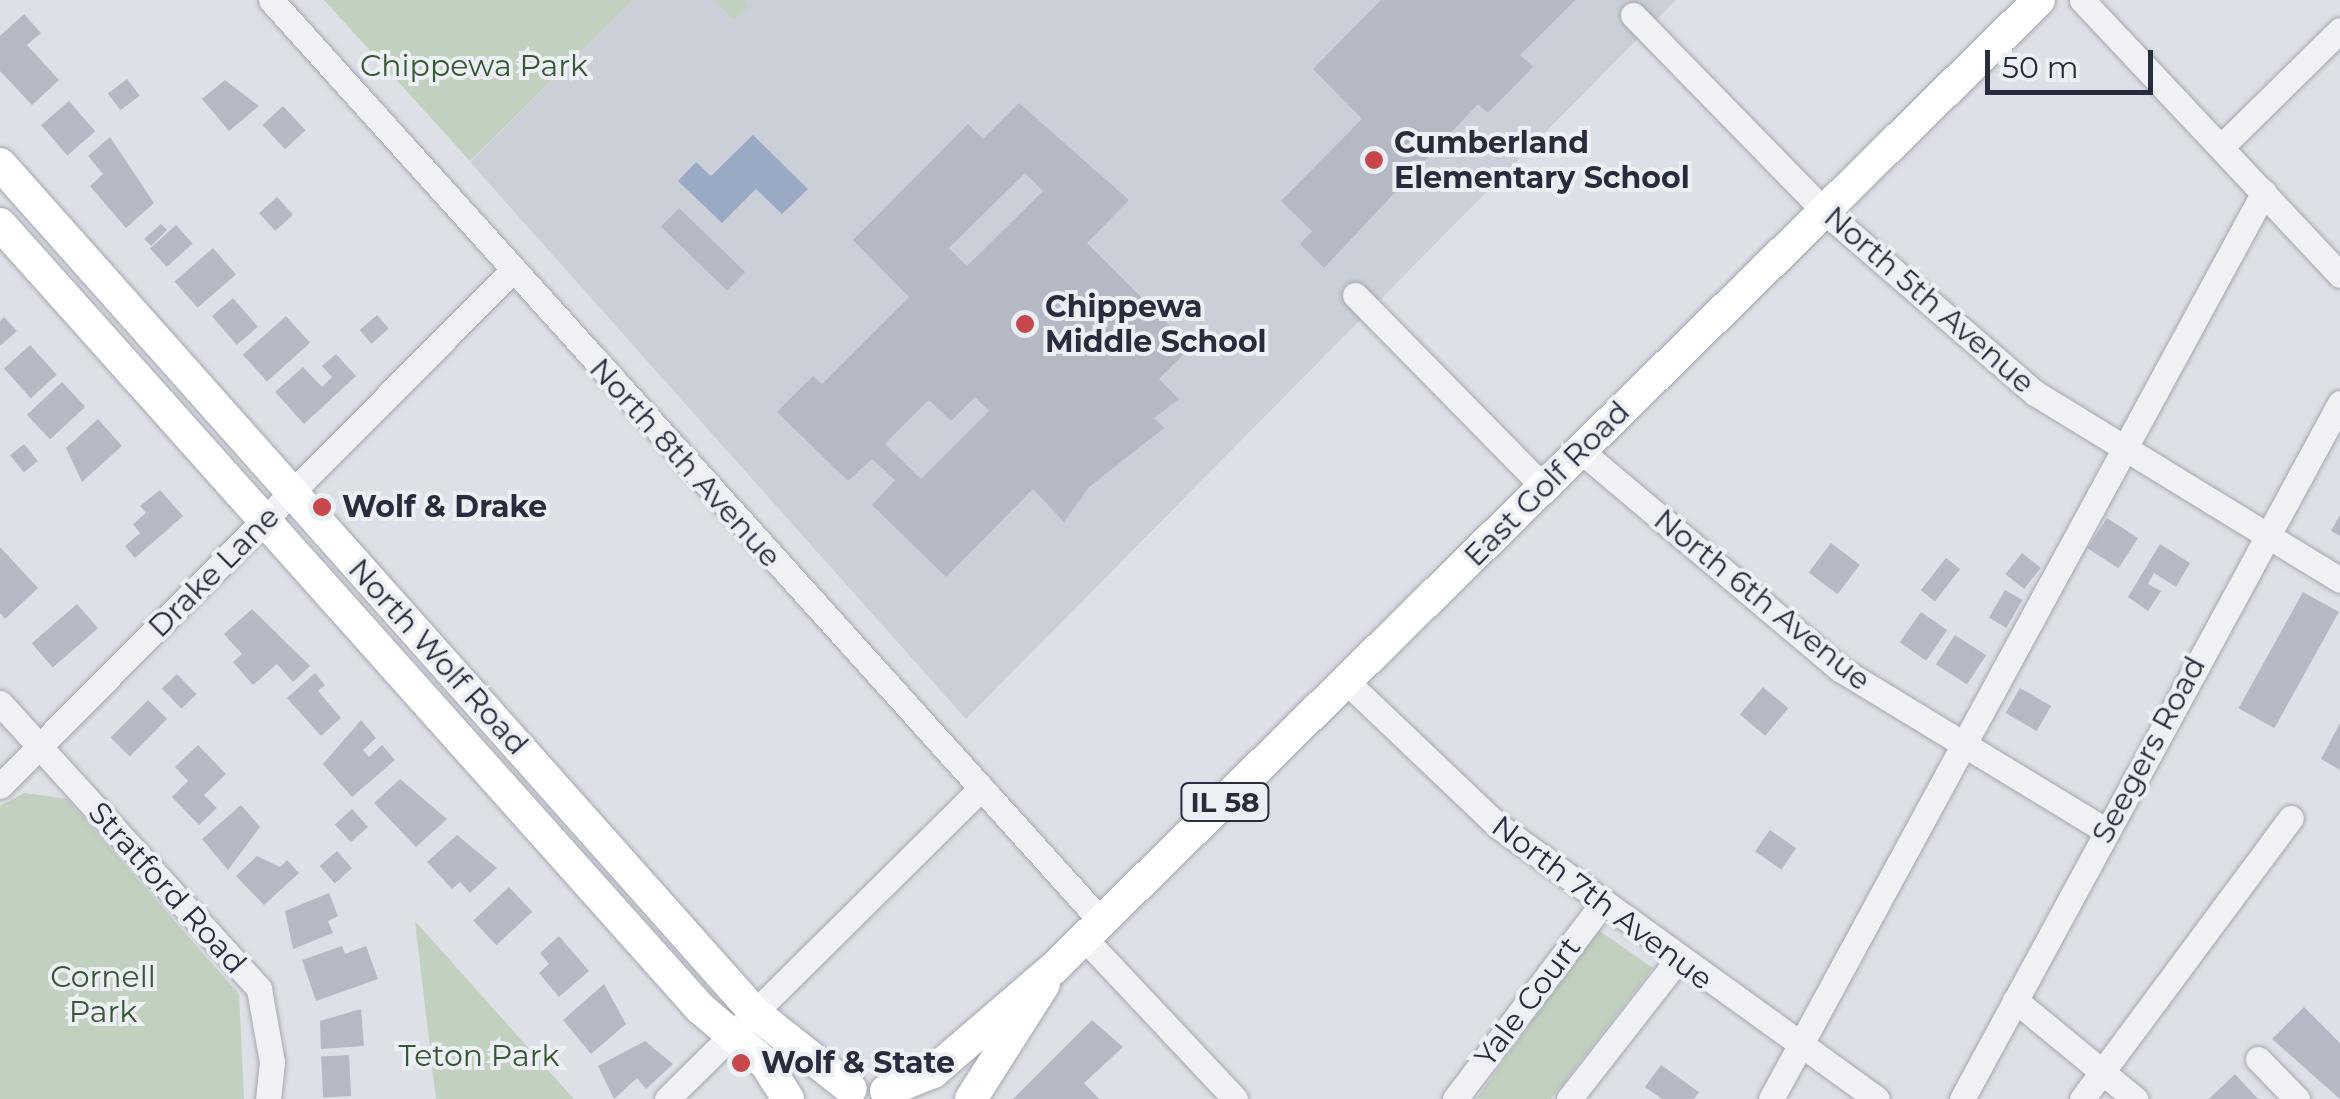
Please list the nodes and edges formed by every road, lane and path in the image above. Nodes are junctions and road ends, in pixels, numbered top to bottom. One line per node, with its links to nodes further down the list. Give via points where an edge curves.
1 (272, 0): 11 (street, North 8th Avenue)
2 (2039, 0): 9 (main road, East Golf Road / IL 58)
3 (2082, 0): 6 (street)
4 (1632, 15): 9 (street, North 5th Avenue)
5 (2340, 30): 6 (street)
6 (2222, 146): 8 (street)
7 (0, 164): 18 (main road, North Wolf Road)
8 (2264, 192): 12 (street); 15 (street)
9 (1824, 211): 15 (street, North 5th Avenue, via 2035,393); 16 (main road, East Golf Road / IL 58)
10 (0, 224): 19 (main road, North Wolf Road)
11 (511, 272): 18 (street, Drake Lane); 27 (street, North 8th Avenue)
12 (2340, 275)
13 (1355, 295): 17 (street)
14 (2340, 403): 20 (street, Seegers Road)
15 (2126, 450): 20 (street, North 5th Avenue); 25 (street)
16 (1580, 451): 17 (main road, East Golf Road / IL 58); 25 (street, North 6th Avenue, via 1840,669)
17 (1544, 486): 22 (main road, East Golf Road / IL 58)
18 (293, 494): 19 (street, Drake Lane); 35 (main road, North Wolf Road)
19 (267, 520): 24 (street, Drake Lane); 36 (main road, North Wolf Road)
20 (2265, 537): 21 (street, North 5th Avenue); 29 (street, Seegers Road)
21 (2340, 580)
22 (1347, 682): 30 (street, North 7th Avenue, via 1497,826); 31 (main road, East Golf Road / IL 58)
23 (0, 703): 24 (street, Stratford Road)
24 (38, 746): 26 (street, Drake Lane); 43 (street, Stratford Road, via 259,989 272,1062)
25 (1963, 749): 29 (street, North 6th Avenue); 37 (street)
26 (0, 786)
27 (981, 788): 31 (street, North 8th Avenue); 35 (street)
28 (2291, 818): 39 (street)
29 (2105, 830): 34 (street, Seegers Road)
30 (1601, 904): 32 (street, North 7th Avenue); 49 (street, Yale Court)
31 (1094, 930): 33 (main road, East Golf Road / IL 58); 40 (street, North 8th Avenue)
32 (1676, 962): 37 (street, North 7th Avenue); 50 (street)
33 (1054, 968): 42 (main road, East Golf Road / IL 58); 46 (main road, East Golf Road / IL 58)
34 (2016, 1000): 39 (street); 53 (street, Seegers Road)
35 (756, 1013): 36 (street); 41 (main road, North Wolf Road)
36 (731, 1036): 44 (street); 45 (main road, North Wolf Road, via 766,1064)
37 (1799, 1048): 51 (street); 52 (street, North 7th Avenue)
38 (2258, 1058): 56 (street)
39 (2100, 1071): 54 (street); 55 (street)
40 (1217, 1080): 47 (street); 48 (street, North 8th Avenue)
41 (840, 1094): 42 (main road, IL 58)
42 (896, 1095)
43 (268, 1099)
44 (667, 1099)
45 (788, 1099)
46 (971, 1099)
47 (1198, 1099)
48 (1235, 1099)
49 (1455, 1099)
50 (1569, 1099)
51 (1772, 1099)
52 (1877, 1099)
53 (1962, 1099)
54 (2082, 1099)
55 (2134, 1099)
56 (2297, 1099)

